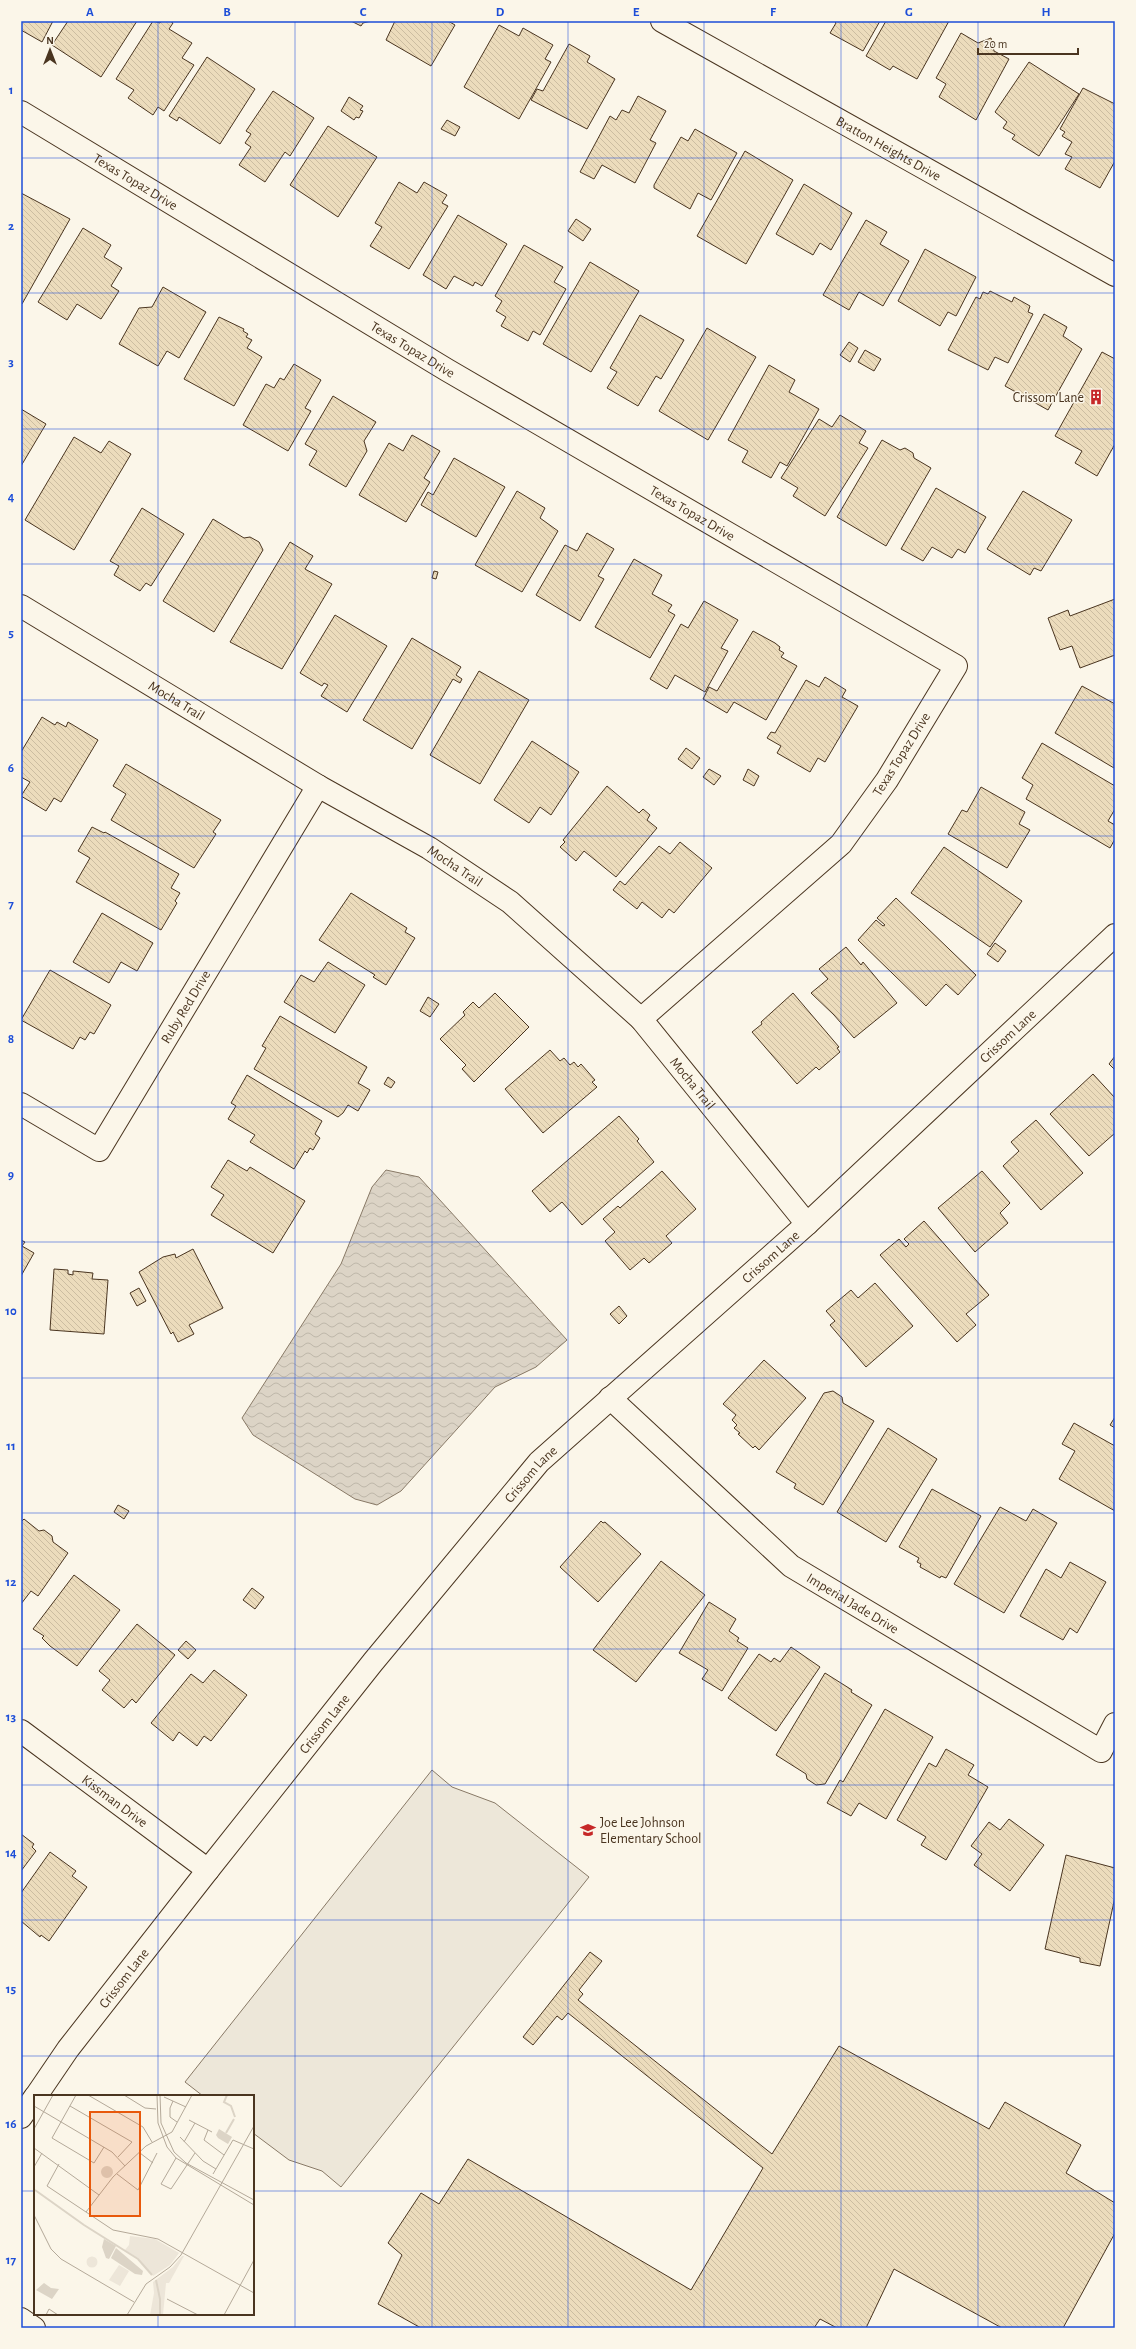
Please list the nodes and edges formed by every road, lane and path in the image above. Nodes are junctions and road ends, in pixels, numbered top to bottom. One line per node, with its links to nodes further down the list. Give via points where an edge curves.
1 (662, 21): 3 (street, Bratton Heights Drive)
2 (21, 112): 7 (street, Texas Topaz Drive, via 447,370 956,666 888,780 841,844)
3 (1115, 275)
4 (21, 606): 5 (street, Mocha Trail)
5 (318, 786): 7 (street, Mocha Trail, via 429,848 510,902); 8 (street, Ruby Red Drive, via 99,1150)
6 (1115, 935): 9 (street, Crissom Lane)
7 (641, 1020): 9 (street, Mocha Trail)
8 (21, 1104)
9 (807, 1224): 10 (street, Crissom Lane)
10 (610, 1398): 11 (street, Imperial Jade Drive, via 791,1566 1100,1751); 13 (street, Crissom Lane, via 539,1462 373,1662)
11 (1115, 1724)
12 (21, 1731): 13 (street, Kissman Drive)
13 (208, 1870): 14 (street, Crissom Lane, via 68,2049)
14 (36, 2095)
15 (34, 2098): 16 (street, Crissom Lane)
16 (21, 2117)
17 (21, 2319): 18 (street)
18 (34, 2328)

